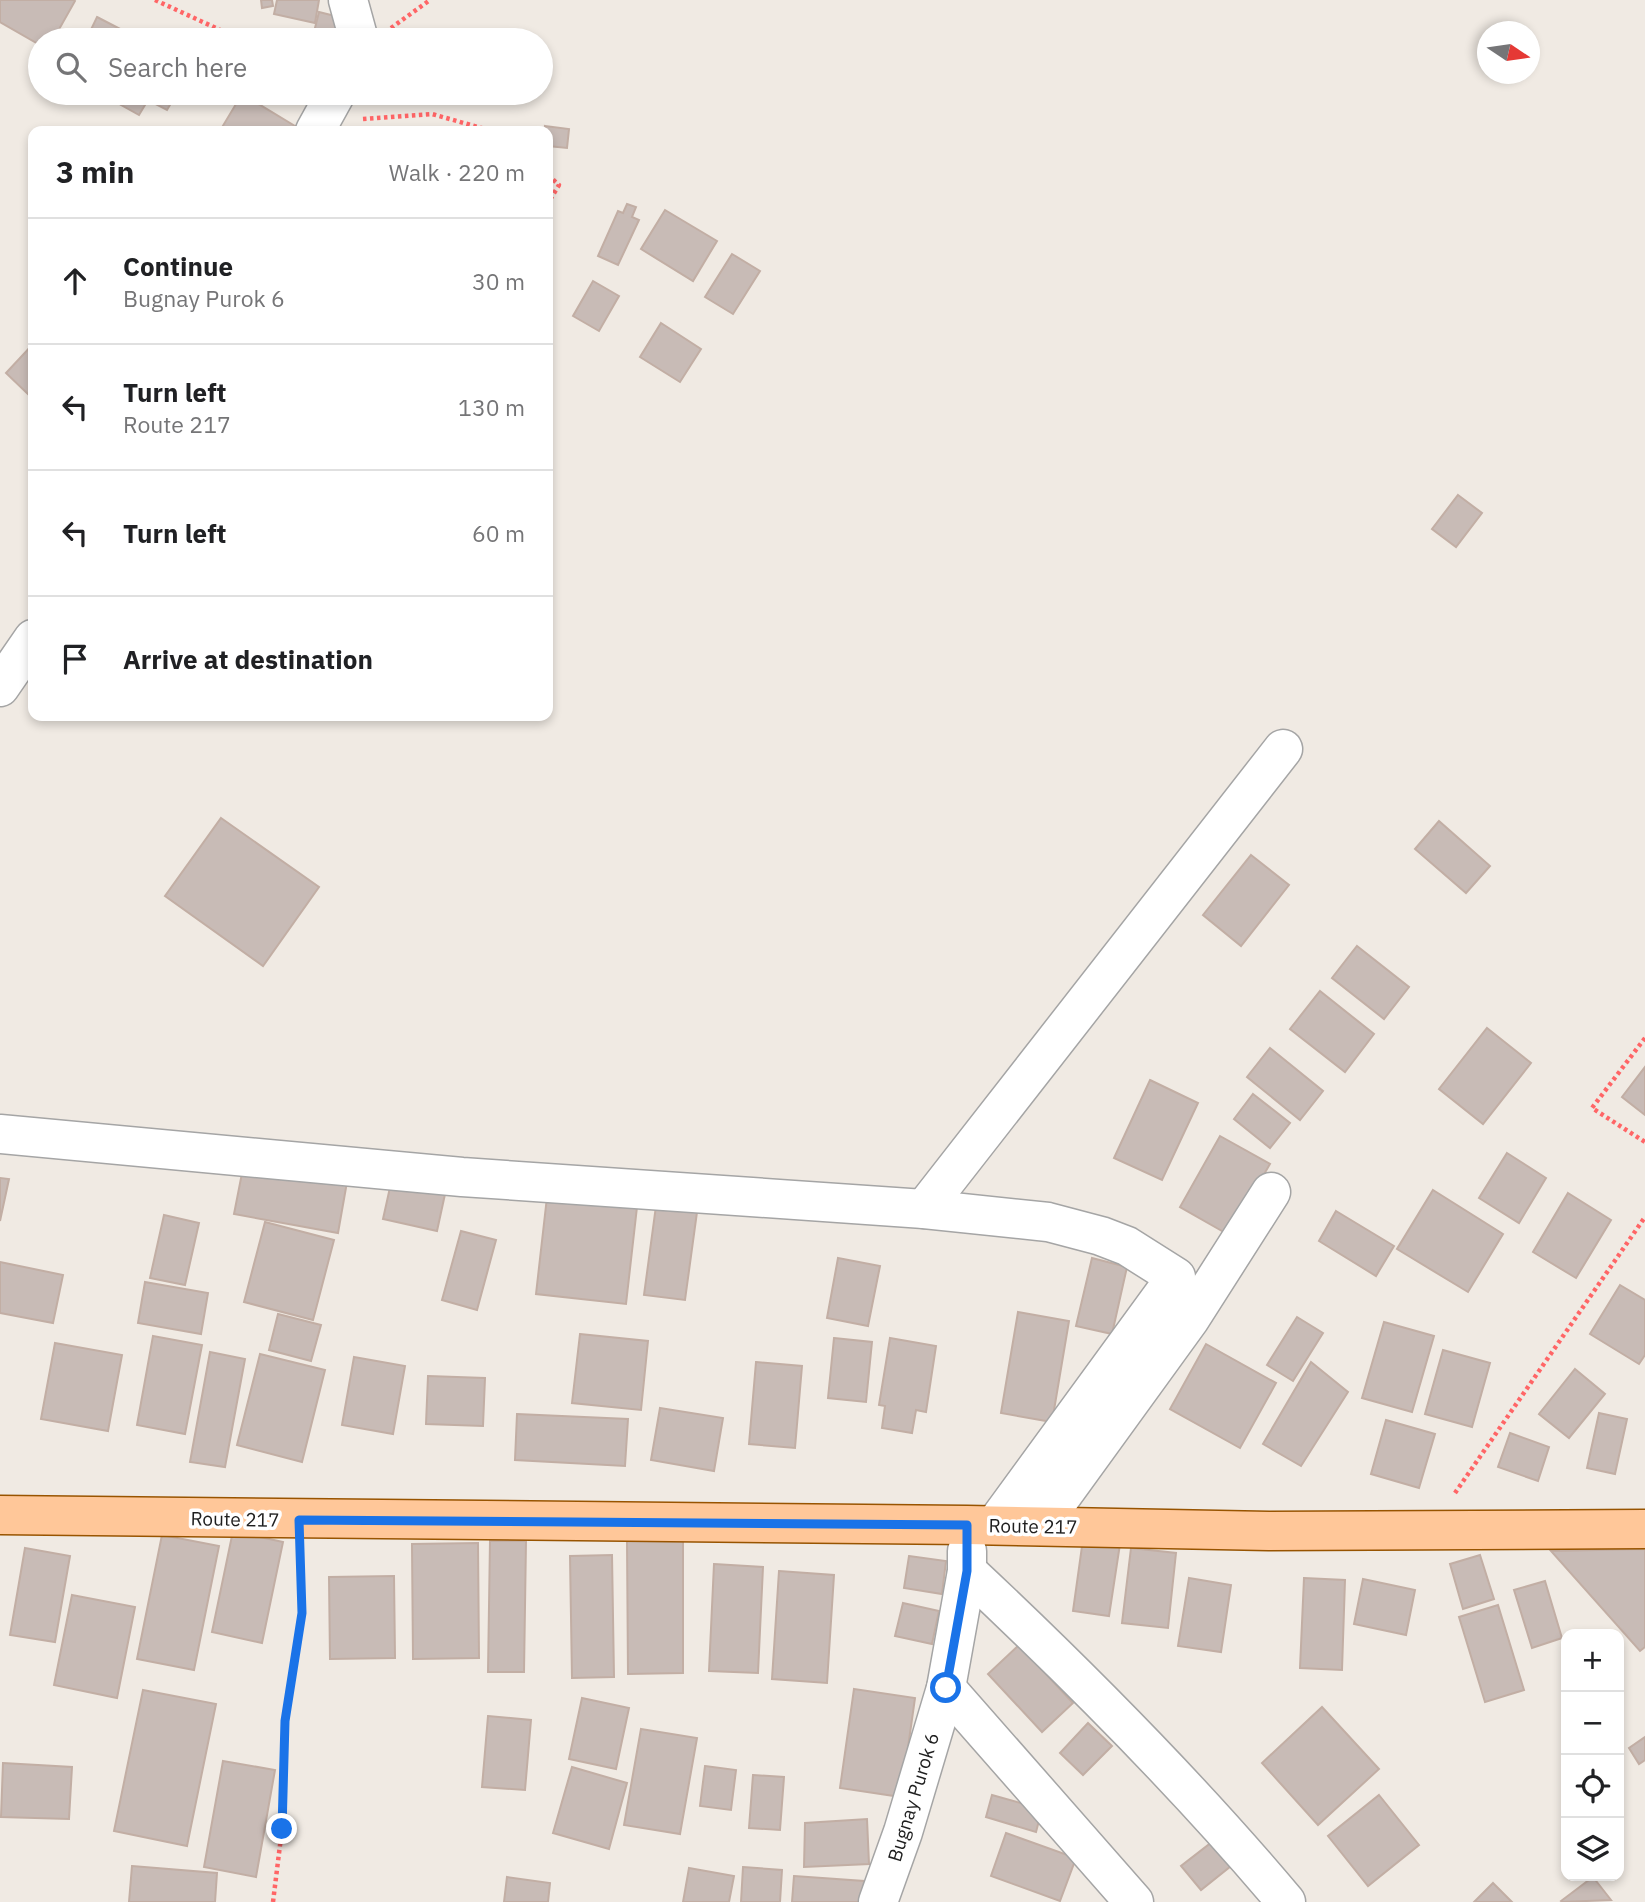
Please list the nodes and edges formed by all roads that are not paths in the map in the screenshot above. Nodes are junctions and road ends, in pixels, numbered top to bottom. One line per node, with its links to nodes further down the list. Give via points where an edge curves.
1 (348, 0): 2 (street)
2 (367, 28)
3 (349, 106): 4 (street)
4 (322, 126)
5 (28, 646): 6 (street)
6 (0, 687)
7 (1283, 749): 10 (street)
8 (0, 1134): 10 (street, via 463,1177)
9 (1272, 1192): 13 (street, via 1190,1319)
10 (924, 1209): 12 (street, via 1048,1222 1101,1236 1127,1246 1175,1277)
11 (0, 1515): 12 (main road, Route 217)
12 (981, 1525): 13 (main road, Route 217); 15 (street, Bugnay Purok 6)
13 (1040, 1526): 14 (main road, Route 217, via 1429,1532)
14 (1645, 1529)
15 (967, 1571): 16 (street, Bugnay Purok 6); 19 (street, via 1059,1657 1220,1824)
16 (946, 1688): 17 (street, Bugnay Purok 6); 18 (street)
17 (878, 1902)
18 (1134, 1902)
19 (1286, 1902)

